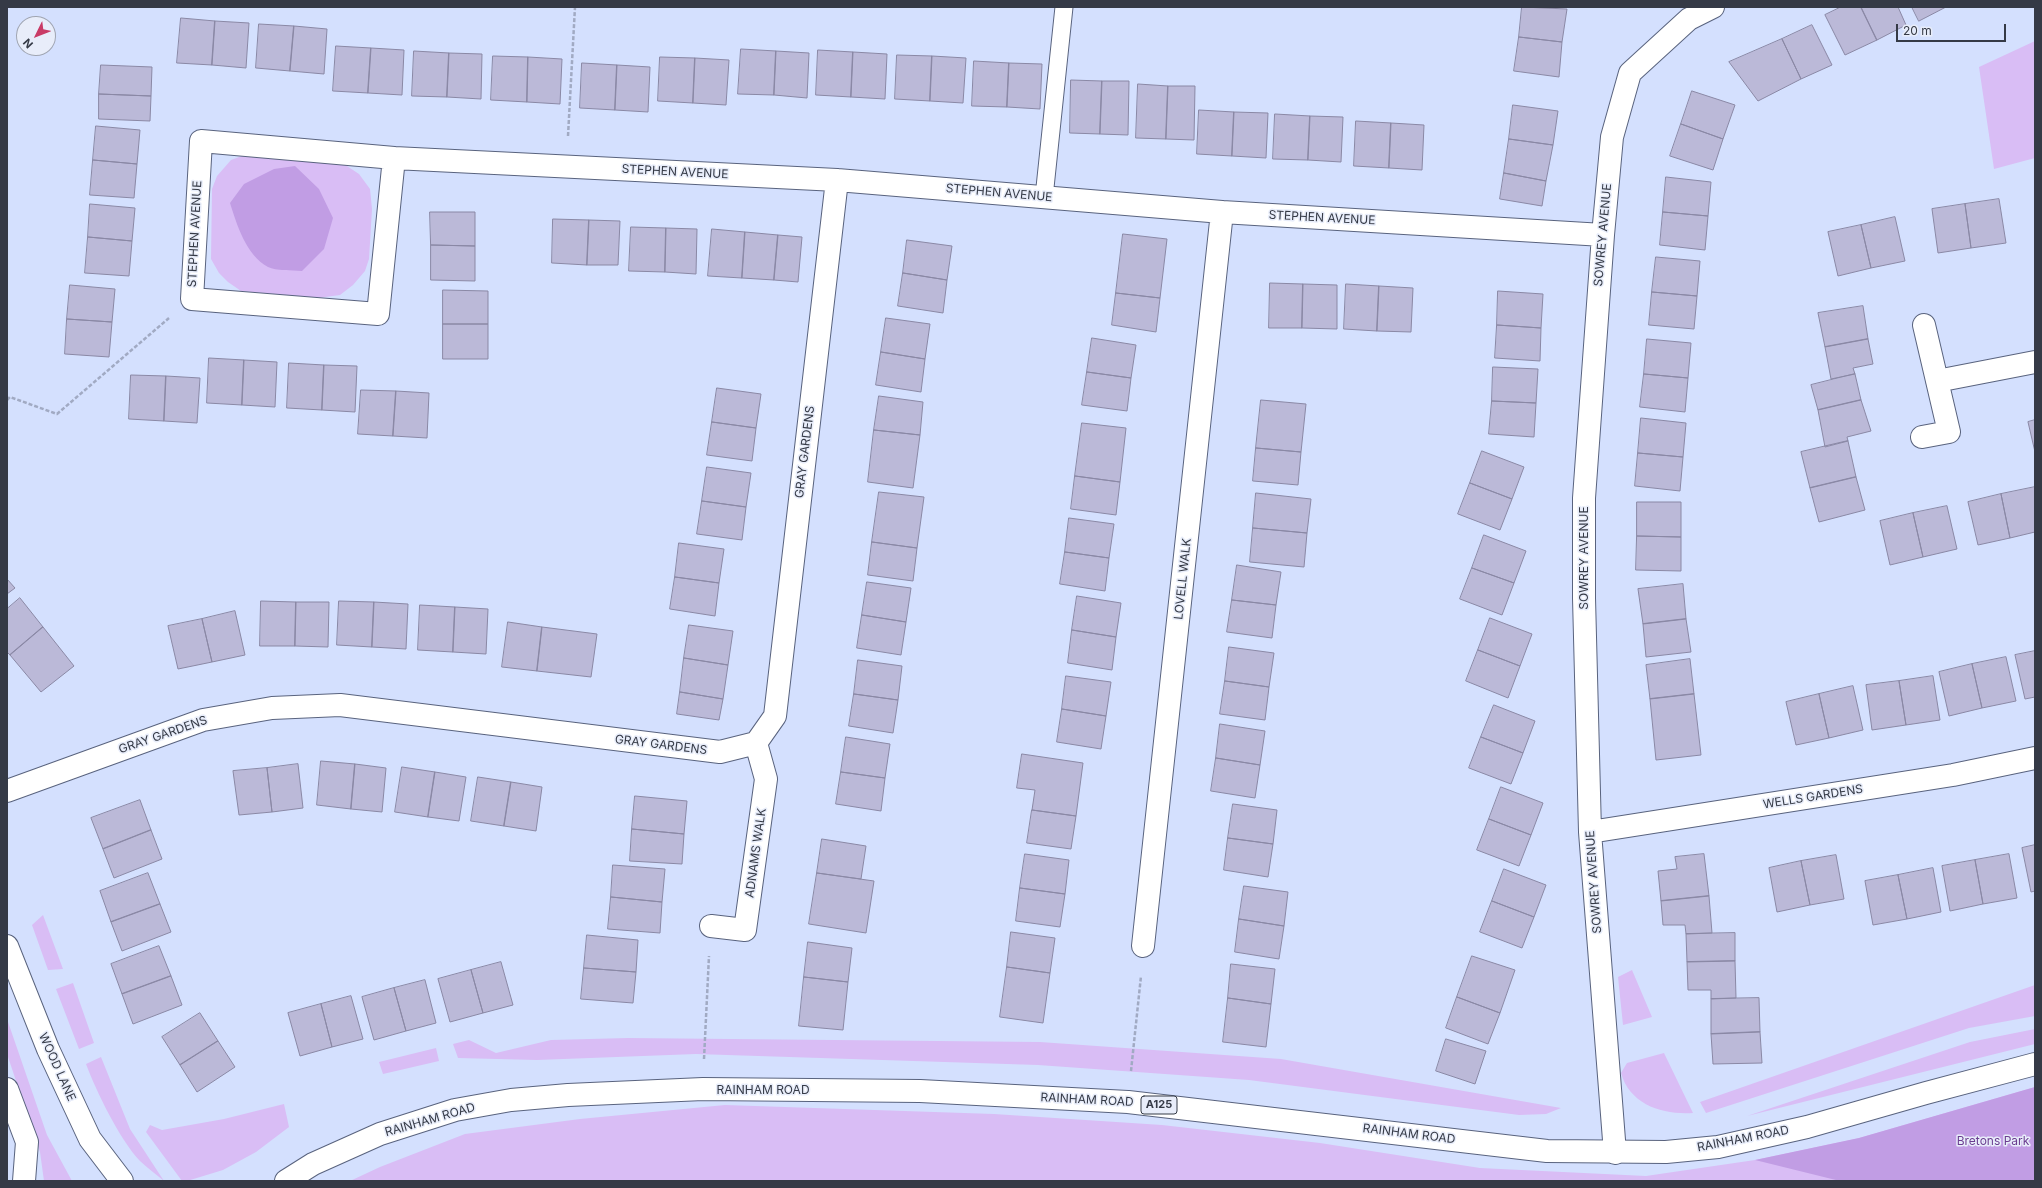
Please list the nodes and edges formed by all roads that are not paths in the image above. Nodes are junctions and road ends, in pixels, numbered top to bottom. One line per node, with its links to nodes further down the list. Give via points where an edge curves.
1 (1064, 7): 5 (lane)
2 (1713, 7): 7 (street, SOWREY AVENUE, via 1689,20 1630,73 1612,137)
3 (394, 158): 3 (street, STEPHEN AVENUE, via 201,141 192,299 378,314); 4 (street, STEPHEN AVENUE)
4 (837, 180): 5 (street, STEPHEN AVENUE); 12 (street, GRAY GARDENS, via 775,716)
5 (1044, 197): 6 (street, STEPHEN AVENUE)
6 (1222, 212): 7 (street, STEPHEN AVENUE); 17 (street, LOVELL WALK)
7 (1603, 235): 15 (street, SOWREY AVENUE, via 1584,498)
8 (1924, 325): 10 (street)
9 (2035, 362): 10 (street)
10 (1937, 381): 11 (street, via 1949,432)
11 (1922, 437)
12 (756, 743): 14 (street, GRAY GARDENS, via 720,752 340,705 272,708 203,720); 16 (street, ADNAMS WALK, via 766,778 745,930)
13 (2035, 758): 15 (street, WELLS GARDENS, via 1953,775)
14 (7, 791)
15 (1590, 832): 21 (street, SOWREY AVENUE)
16 (711, 926)
17 (1143, 946)
18 (8, 955): 23 (street, WOOD LANE, via 90,1139)
19 (2035, 1064): 21 (street, RAINHAM ROAD / A125, via 1807,1127 1718,1146 1666,1152)
20 (7, 1089): 22 (street, via 27,1142)
21 (1615, 1153): 24 (street, RAINHAM ROAD / A125, via 1540,1150 1128,1102 920,1091 703,1089 568,1095 511,1100 455,1110 380,1134 313,1164)
22 (24, 1181)
23 (122, 1181)
24 (286, 1181)

